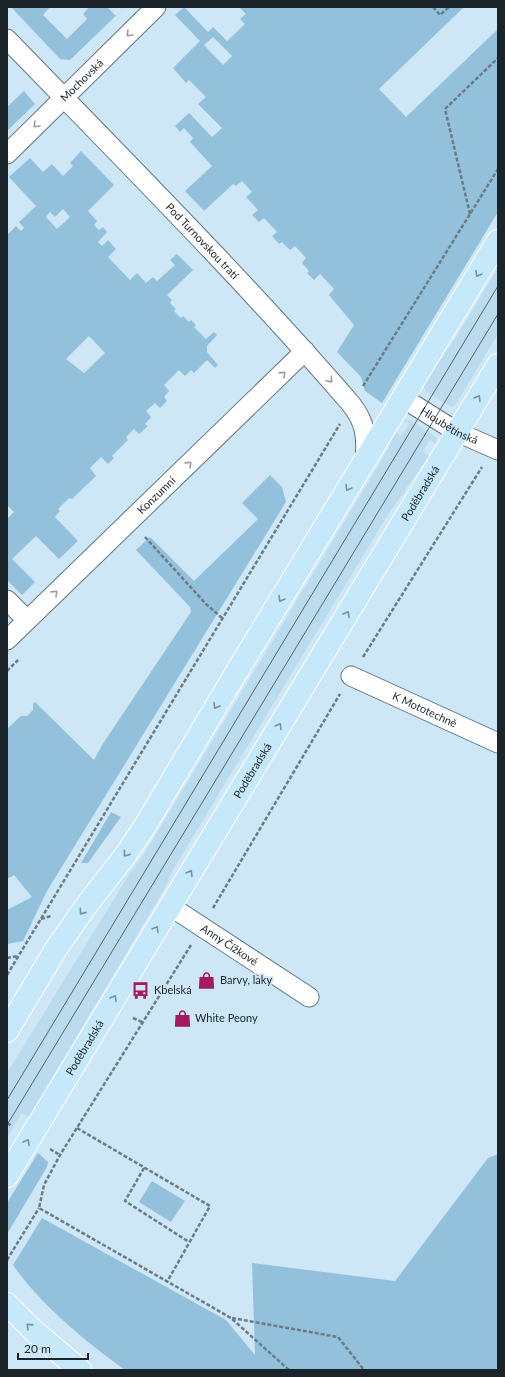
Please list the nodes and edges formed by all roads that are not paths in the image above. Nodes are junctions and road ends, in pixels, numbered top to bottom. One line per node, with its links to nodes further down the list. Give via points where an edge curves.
1 (156, 7): 3 (street, Mochovská, one-way to 3)
2 (7, 39): 3 (street, Pod Turnovskou tratí)
3 (64, 97): 4 (street, Mochovská, one-way to 4); 6 (street, Pod Turnovskou tratí)
4 (7, 154)
5 (498, 241): 8 (main road, one-way to 8)
6 (305, 351): 11 (street, Pod Turnovskou tratí, one-way to 11, via 358,413 364,427); 13 (street, Konzumní, one-way to 6)
7 (498, 365): 9 (main road, Poděbradská, one-way to 7)
8 (403, 398): 9 (street, Hloubětínská); 11 (main road)
9 (457, 432): 10 (street, Hloubětínská); 17 (main road, Poděbradská, one-way to 9)
10 (492, 456)
11 (365, 461): 19 (main road, one-way to 19, via 145,826 56,949)
12 (7, 600): 13 (street)
13 (27, 620): 14 (street, Konzumní)
14 (7, 640)
15 (351, 676): 16 (street, K Mototechně)
16 (498, 743)
17 (170, 906): 18 (street, Anny Čížkové); 20 (main road, Poděbradská, one-way to 17)
18 (309, 997)
19 (7, 1031)
20 (7, 1176)
21 (7, 1304): 22 (main road, one-way to 21)
22 (80, 1370)

